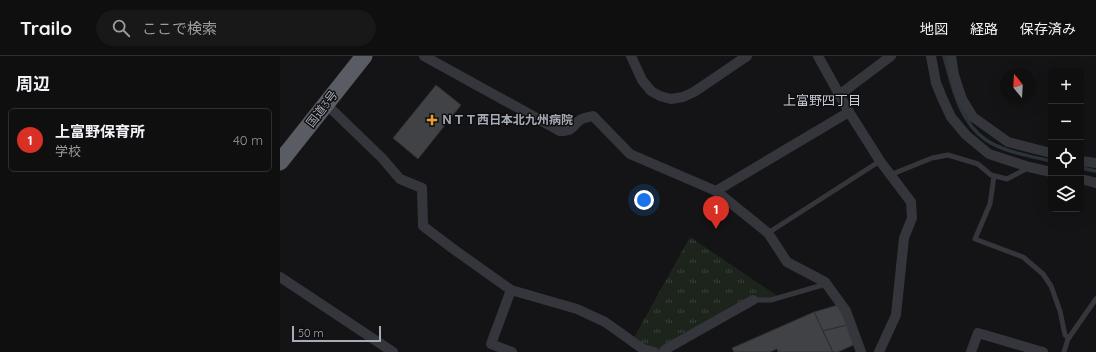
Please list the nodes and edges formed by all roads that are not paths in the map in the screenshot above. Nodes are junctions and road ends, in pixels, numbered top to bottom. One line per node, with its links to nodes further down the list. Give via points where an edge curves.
1 (364, 56): 10 (highway, 国道3号)
2 (424, 56): 23 (street, via 560,132 569,132 580,120 593,116 630,154)
3 (631, 56): 4 (street, via 642,80 651,91 671,99 694,92)
4 (747, 56)
5 (818, 56): 9 (street)
6 (891, 56): 9 (street)
7 (931, 56): 17 (street, via 936,83 943,100 951,117 966,135 989,154)
8 (952, 56): 12 (street, via 954,75 962,99 973,118 1008,142)
9 (839, 95): 11 (street)
10 (326, 104): 15 (highway, 国道3号); 27 (street, via 400,179 422,188 423,226)
11 (849, 112): 13 (street); 23 (street)
12 (1048, 152)
13 (880, 161): 19 (street); 24 (lane)
14 (1084, 161): 16 (street)
15 (280, 162)
16 (1096, 163)
17 (1029, 168): 18 (street); 20 (lane, via 1007,179)
18 (1048, 171)
19 (890, 175): 20 (lane, via 932,158 948,155 978,164); 36 (street, via 912,202 912,218 904,238 896,315)
20 (994, 176): 30 (lane, via 990,204 975,239 1023,257 1043,274 1051,286 1065,334)
21 (1084, 180): 22 (street)
22 (1096, 182)
23 (716, 191): 24 (street)
24 (768, 233): 26 (street, via 788,262)
25 (280, 277): 31 (street)
26 (826, 284): 28 (lane, via 771,300); 35 (street, via 846,311)
27 (511, 290): 32 (street, via 491,344); 33 (street, via 577,309 605,322 643,349)
28 (753, 300): 34 (street)
29 (1096, 300): 30 (lane)
30 (1069, 338): 39 (lane)
31 (393, 352)
32 (512, 352)
33 (654, 352)
34 (663, 352)
35 (861, 352)
36 (879, 352)
37 (971, 352): 38 (street, via 978,333)
38 (1043, 352)
39 (1064, 352)

